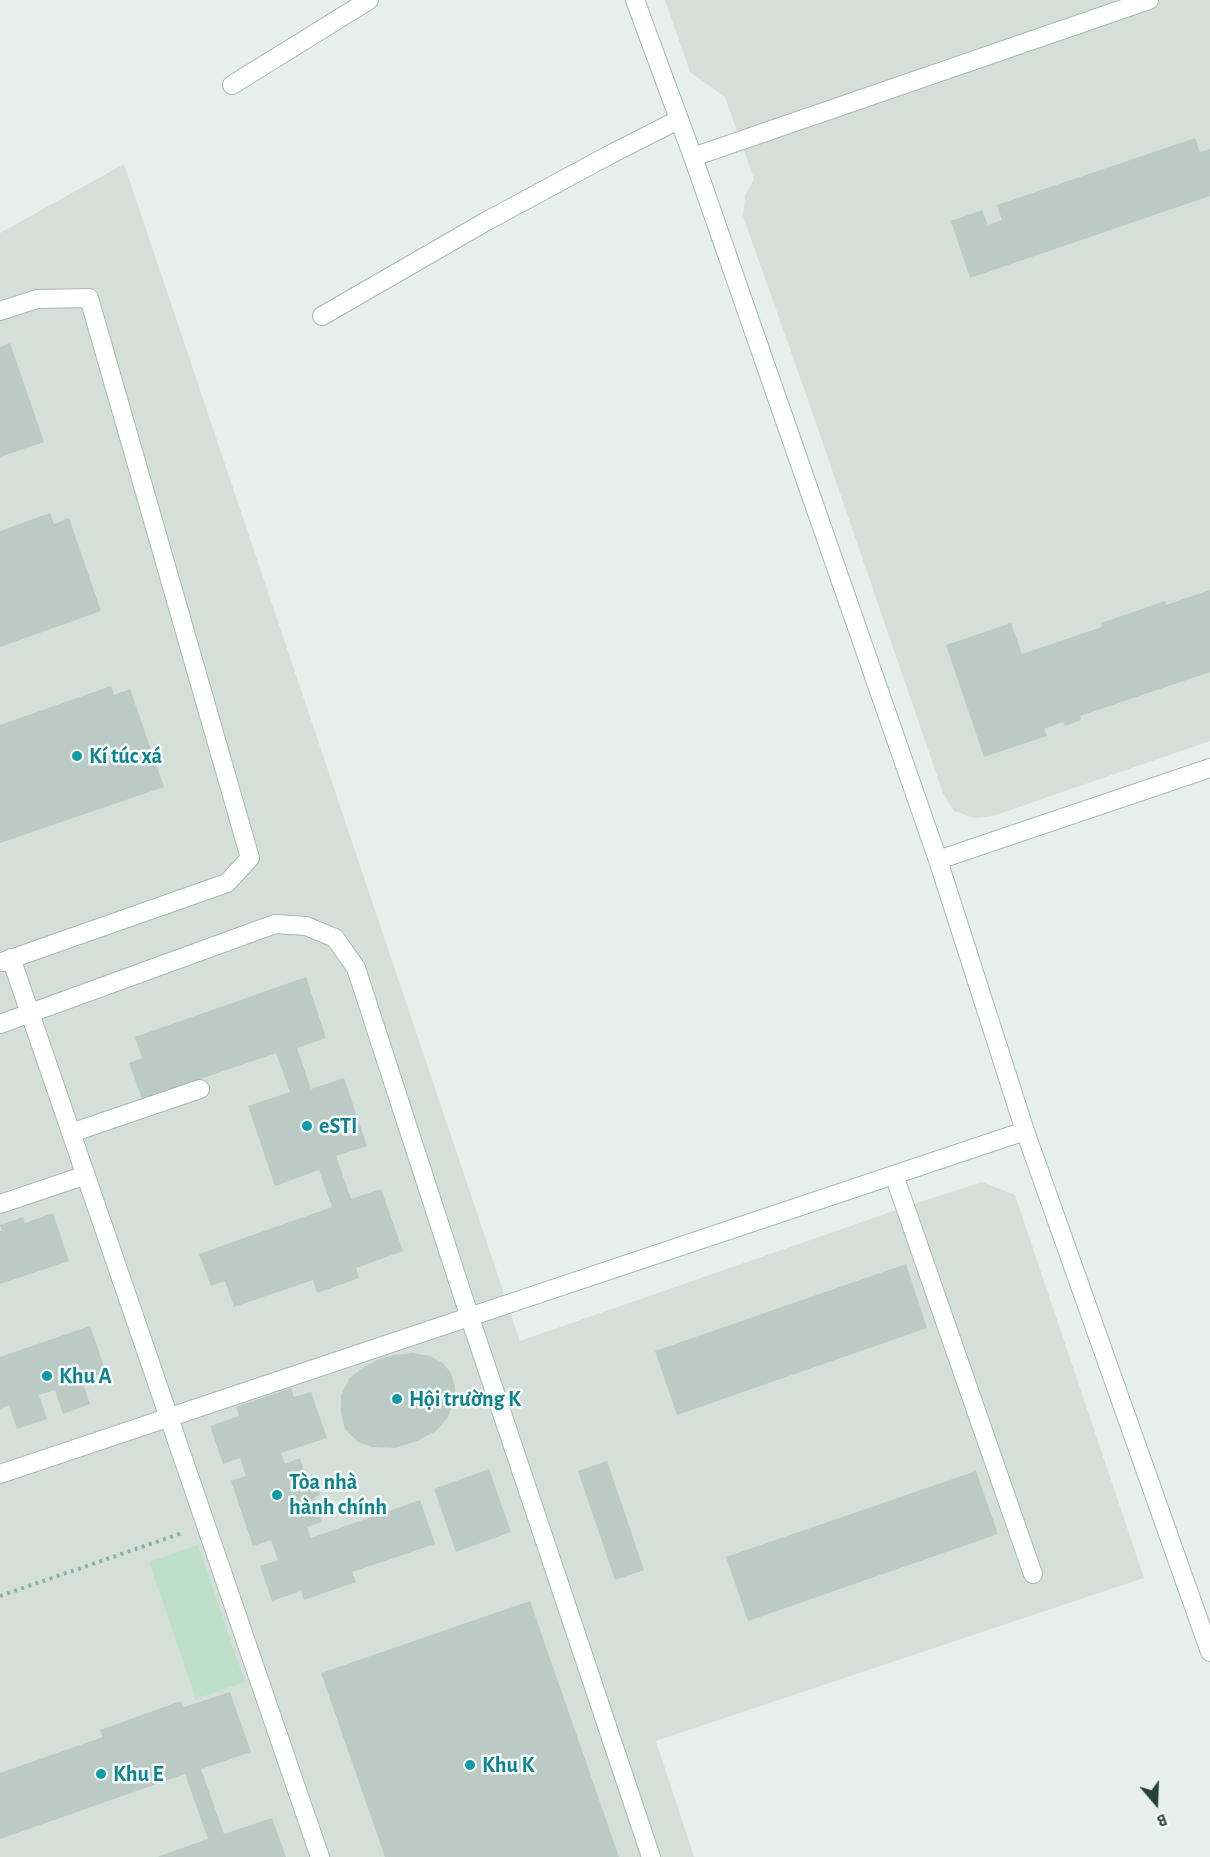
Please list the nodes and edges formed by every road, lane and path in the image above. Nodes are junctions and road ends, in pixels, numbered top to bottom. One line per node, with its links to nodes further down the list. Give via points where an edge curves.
1 (369, 0): 4 (street)
2 (635, 0): 5 (street)
3 (1149, 0): 6 (street)
4 (232, 85)
5 (678, 120): 6 (street); 8 (street, via 485,222)
6 (693, 157): 10 (street)
7 (0, 311): 11 (street, via 37,299 89,298 250,858 227,883)
8 (322, 316)
9 (1210, 768): 10 (street)
10 (938, 860): 15 (street)
11 (6, 960): 12 (street)
12 (30, 1014): 13 (street); 16 (street); 20 (street, via 275,924 306,926 335,938 356,968)
13 (0, 1024)
14 (200, 1089): 16 (street)
15 (1025, 1131): 18 (street); 26 (street)
16 (71, 1133): 17 (street)
17 (86, 1175): 19 (street); 21 (street)
18 (894, 1175): 20 (street); 24 (street)
19 (0, 1204)
20 (470, 1318): 21 (street); 28 (street)
21 (169, 1417): 22 (street); 23 (street)
22 (0, 1474)
23 (206, 1525): 25 (path); 27 (street)
24 (1033, 1574)
25 (0, 1596)
26 (1210, 1652)
27 (320, 1857)
28 (651, 1857)

